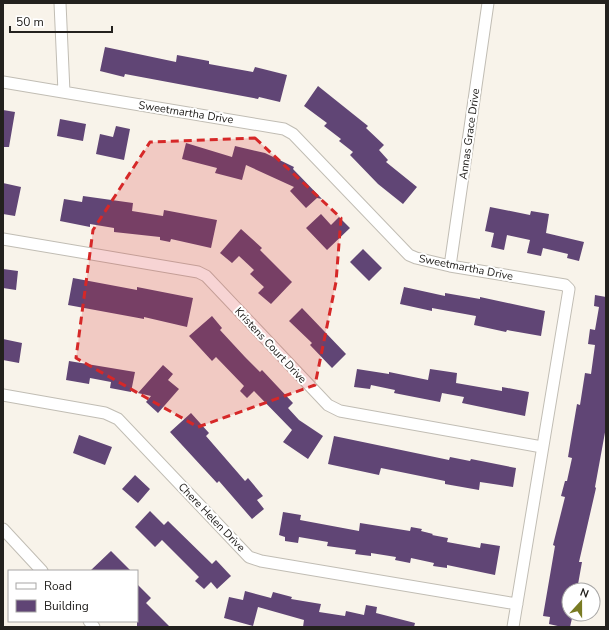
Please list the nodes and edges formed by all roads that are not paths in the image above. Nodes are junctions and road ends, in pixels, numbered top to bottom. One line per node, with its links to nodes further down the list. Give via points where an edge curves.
1 (60, 3): 4 (street)
2 (488, 3): 6 (street, Annas Grace Drive)
3 (3, 82): 4 (street, Sweetmartha Drive)
4 (64, 92): 6 (street, Sweetmartha Drive, via 284,129 293,134 408,255)
5 (3, 239): 8 (street, Kristens Court Drive, via 198,272 206,276 328,405 340,411)
6 (450, 266): 8 (street, Sweetmartha Drive, via 565,285 569,289)
7 (3, 395): 11 (street, Chere Helen Drive, via 105,413 118,419 249,557)
8 (542, 447): 11 (street, Sweetmartha Drive)
9 (3, 529): 10 (street)
10 (41, 570)
11 (517, 604): 12 (street, Sweetmartha Drive)
12 (513, 627)

